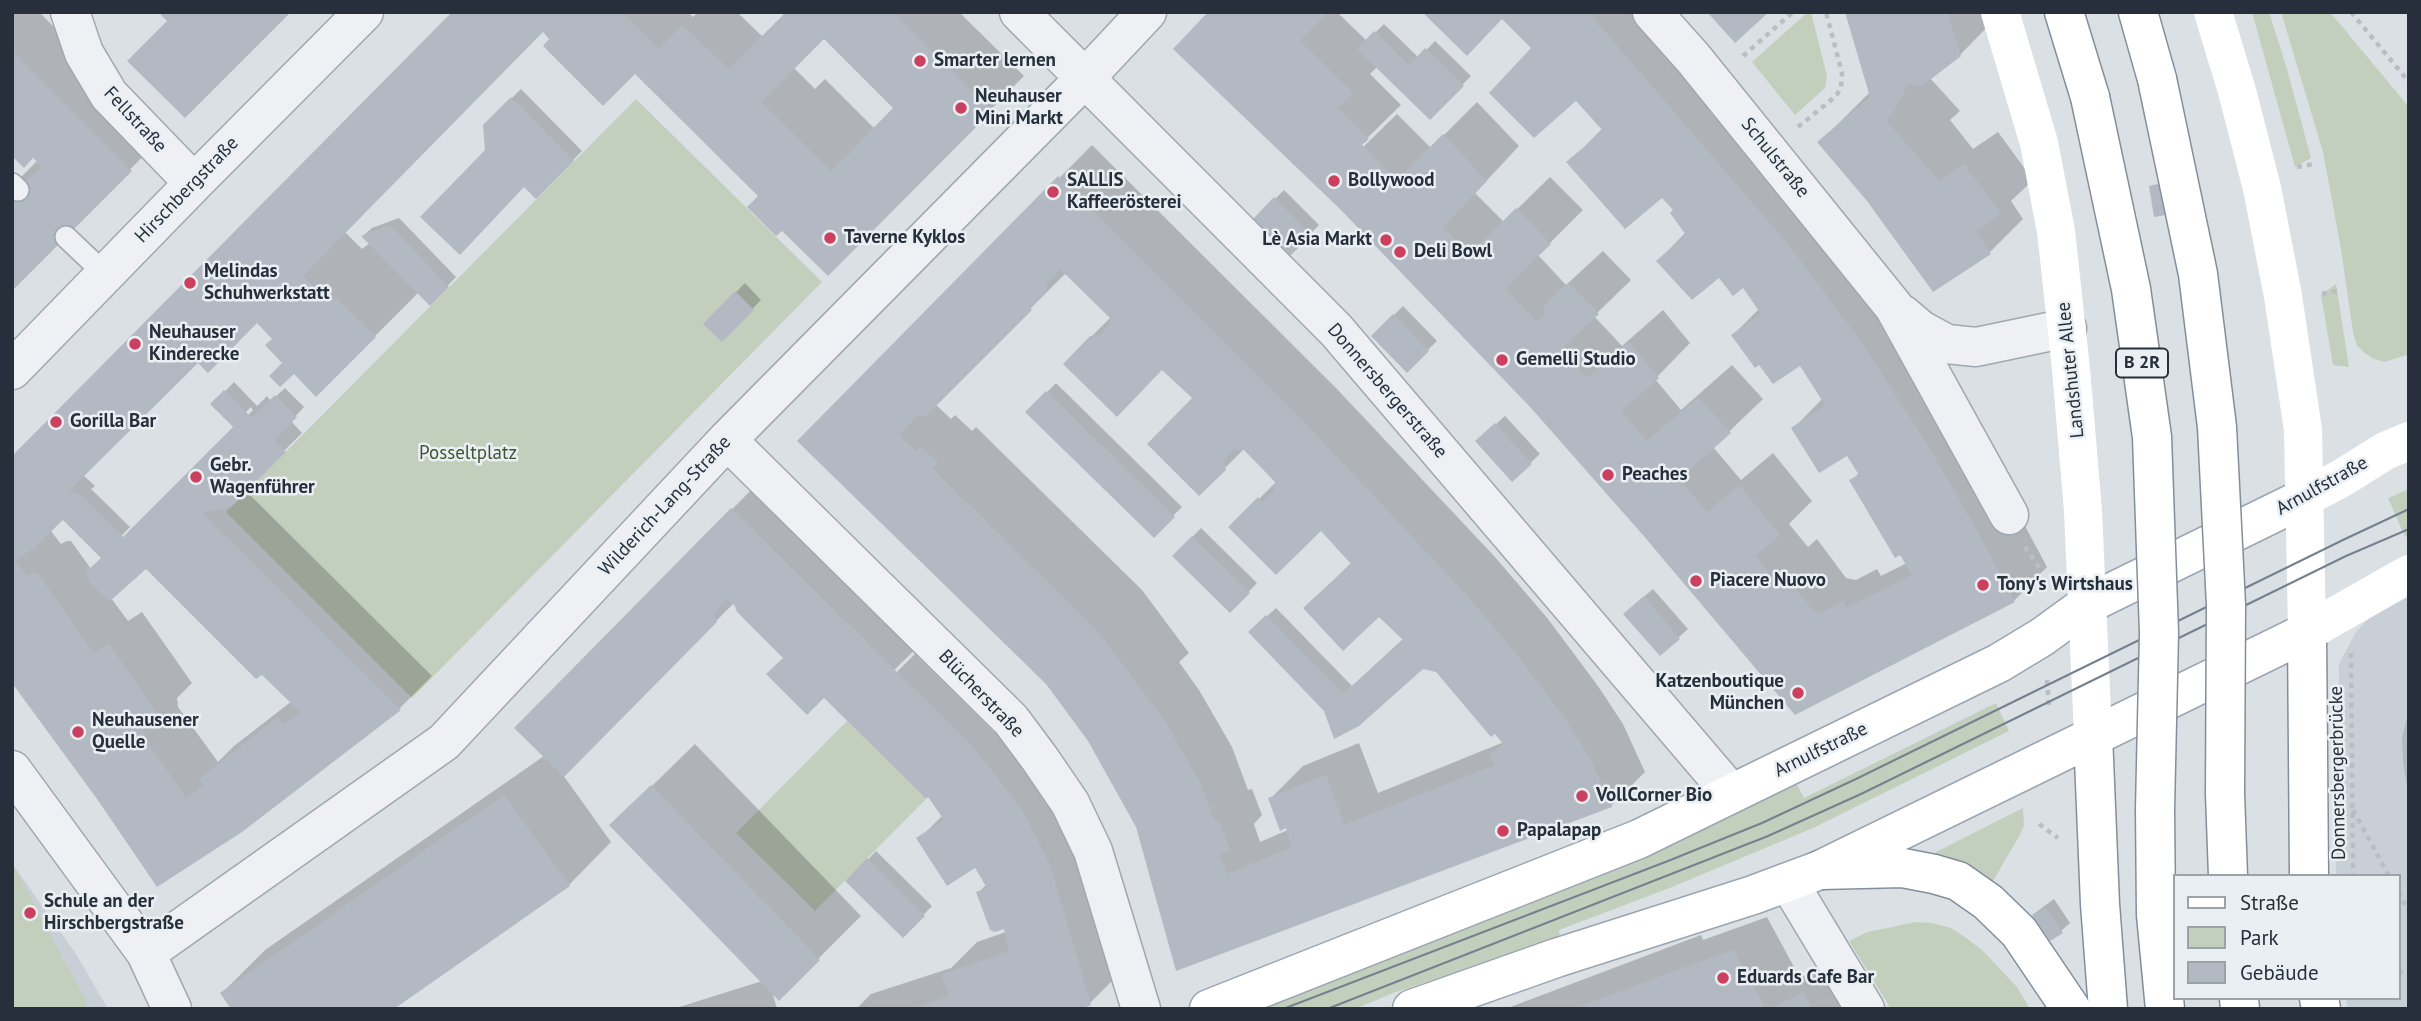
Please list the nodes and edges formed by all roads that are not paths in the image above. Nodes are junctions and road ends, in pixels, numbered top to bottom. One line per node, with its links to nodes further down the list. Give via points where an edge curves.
1 (70, 12): 11 (street, Fellstraße, via 84,53 109,95)
2 (364, 12): 11 (street, Hirschbergstraße)
3 (1019, 12): 10 (street, Donnersbergerstraße)
4 (1147, 12): 10 (street, Wilderich-Lang-Straße)
5 (1652, 12): 14 (street, Schulstraße)
6 (2000, 12): 15 (main road, Landshuter Allee, via 2039,142)
7 (2064, 12): 38 (main road, B 2R, bridge, via 2090,97 2132,289 2152,437 2159,633 2156,915)
8 (2138, 12): 27 (main road, bridge, via 2157,79 2198,274 2217,426 2226,605)
9 (2213, 12): 19 (main road, via 2270,220 2303,430)
10 (1086, 78): 17 (street, Wilderich-Lang-Straße); 26 (street, Donnersbergerstraße, via 1336,330)
11 (194, 183): 13 (street, Hirschbergstraße)
12 (66, 237): 13 (lane)
13 (105, 274): 16 (street, Hirschbergstraße)
14 (1894, 307): 15 (street, Schulstraße, via 1947,344 1976,347); 20 (street, Schulstraße)
15 (2067, 327): 22 (main road, Landshuter Allee)
16 (12, 370)
17 (727, 440): 30 (street, Wilderich-Lang-Straße, via 444,742); 32 (street, Blücherstraße, via 1011,720 1040,759 1070,803 1093,851)
18 (2409, 441): 19 (main road, Arnulfstraße)
19 (2304, 498): 22 (main road, Arnulfstraße); 23 (main road)
20 (2009, 515)
21 (2409, 574): 23 (main road)
22 (2086, 605): 24 (main road, Landshuter Allee); 26 (main road, Arnulfstraße, via 1999,663)
23 (2307, 632): 24 (main road); 28 (main road)
24 (2093, 735): 29 (main road); 37 (main road, Landshuter Allee)
25 (12, 770): 30 (street)
26 (1731, 793): 33 (main road, Arnulfstraße, via 1619,848)
27 (2228, 874)
28 (2309, 874)
29 (1805, 876): 34 (main road); 35 (street); 36 (main road, via 1903,868 1958,881 2019,932)
30 (146, 953): 31 (street)
31 (172, 1009)
32 (1141, 1009)
33 (1209, 1009)
34 (1412, 1009)
35 (1865, 1009)
36 (2071, 1009)
37 (2108, 1009)
38 (2165, 1009)

